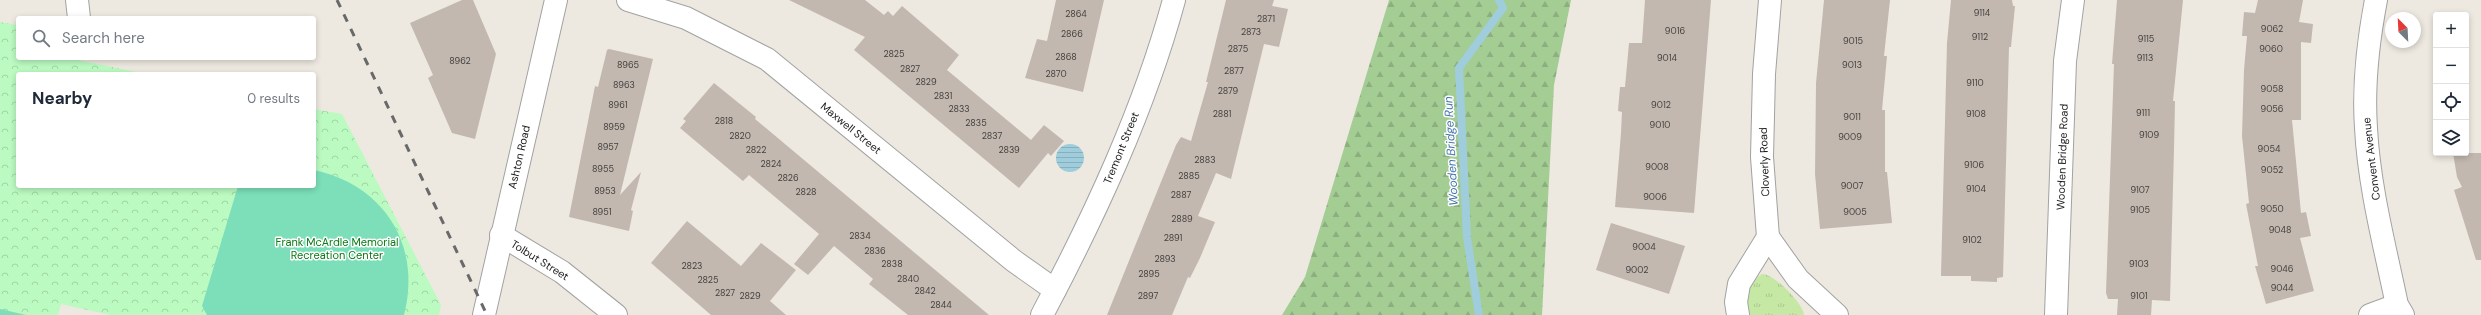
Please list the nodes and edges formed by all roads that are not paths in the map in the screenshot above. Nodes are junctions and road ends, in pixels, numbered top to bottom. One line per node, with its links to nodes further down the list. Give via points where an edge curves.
1 (77, 0): 8 (street)
2 (556, 0): 9 (street, Ashton Road)
3 (628, 0): 11 (street, Maxwell Street, via 686,18 767,59 1014,261)
4 (1174, 0): 11 (street, Tremont Street, via 1130,128 1089,224)
5 (1770, 0): 10 (street, Cloverly Road, via 1764,74 1762,157)
6 (2073, 0): 18 (street, Wooden Bridge Road, via 2065,61)
7 (2376, 0): 12 (street, Convent Avenue, via 2365,77 2366,128 2374,191)
8 (79, 16)
9 (500, 235): 13 (street, Ashton Road); 14 (street, Tolbut Street, via 562,272)
10 (1768, 237): 16 (street, via 1739,284 1736,302); 17 (street, via 1798,279)
11 (1056, 290): 15 (street)
12 (2400, 310): 19 (street)
13 (484, 315)
14 (616, 315)
15 (1042, 315)
16 (1738, 315)
17 (1837, 315)
18 (2056, 315)
19 (2370, 315)

